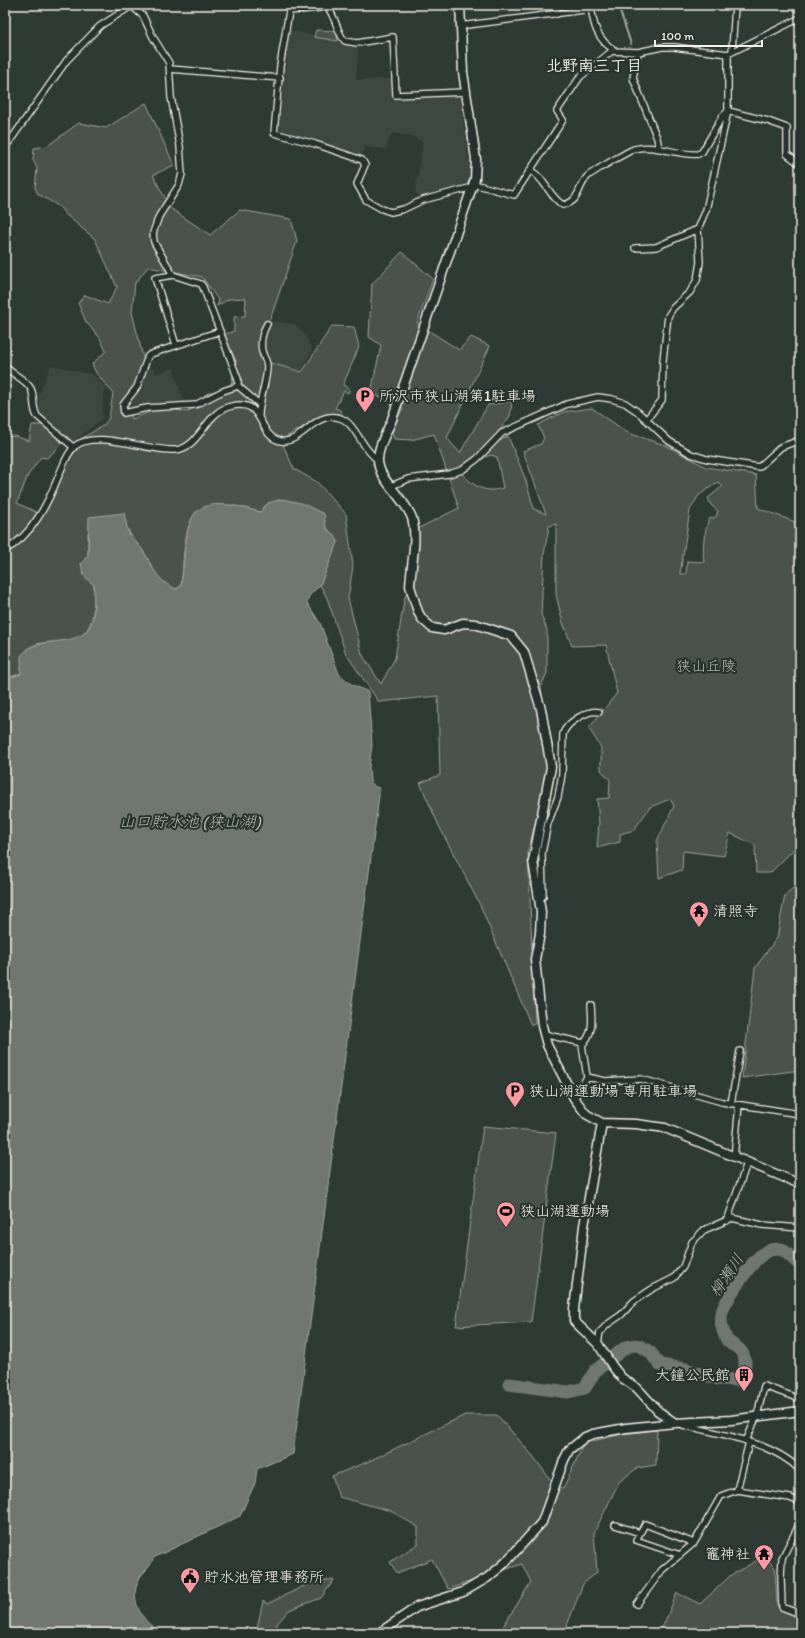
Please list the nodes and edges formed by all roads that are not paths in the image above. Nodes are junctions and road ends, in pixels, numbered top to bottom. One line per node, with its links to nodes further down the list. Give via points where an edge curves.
1 (132, 5): 14 (street, via 143,16); 18 (street, via 100,26 67,60)
2 (326, 5): 7 (street, via 320,8); 16 (street, via 335,17 345,41 364,42 393,37 396,95)
3 (460, 5): 10 (street)
4 (556, 5): 8 (street)
5 (735, 5): 13 (street)
6 (591, 7): 8 (street); 11 (street, via 594,27 604,43)
7 (290, 8): 15 (street)
8 (557, 14): 10 (street)
9 (800, 18): 13 (street)
10 (460, 26): 16 (street)
11 (614, 50): 12 (street); 21 (street, via 580,77 557,110 563,120)
12 (638, 52): 13 (street, via 674,47); 19 (street, via 633,78 658,138)
13 (730, 53): 17 (street)
14 (170, 69): 15 (street); 25 (street, via 170,97 180,146 182,174 180,185 159,216 153,233 154,242)
15 (280, 78): 22 (street, via 274,133 362,160 365,165 358,184 366,200 382,209 398,211 423,200)
16 (465, 92): 22 (street, via 476,159)
17 (728, 111): 19 (street, via 702,152 698,154); 20 (street, via 787,128 787,154); 23 (street, via 706,210)
18 (5, 148)
19 (659, 148): 21 (street, via 632,150 587,176 575,200 563,205 555,200 537,174)
20 (800, 164)
21 (531, 171): 22 (street, via 514,195)
22 (474, 186): 36 (street)
23 (698, 229): 24 (street, via 656,247); 33 (street, via 700,262 697,280 690,292 668,316 662,400)
24 (635, 248)
25 (173, 275): 27 (street, via 201,284); 28 (street, via 155,278)
26 (267, 324): 31 (street, via 261,338 262,351 267,363 265,384)
27 (220, 331): 28 (street); 30 (street, via 238,379)
28 (176, 345): 30 (street, via 148,356 137,387 123,405 124,413 147,408 195,405)
29 (5, 366): 35 (street, via 25,381 31,390 34,412 37,416)
30 (238, 386): 31 (street)
31 (259, 404): 32 (street)
32 (259, 415): 35 (street, via 245,406 228,407 214,416 191,444 175,450 91,440 80,442); 36 (street, via 271,437 283,441 290,440 322,418 340,418 348,422 361,442)
33 (646, 420): 34 (street, via 669,441 691,454 759,467 781,446); 37 (street, via 629,406 612,399 594,398 566,404 502,433 477,459 462,470 408,479)
34 (800, 440)
35 (73, 448): 38 (street, via 42,512 15,544)
36 (378, 460): 37 (street, via 384,477)
37 (391, 486): 40 (street, via 409,511 413,524 410,586 414,604 422,619 438,630 469,623 504,632 517,641 524,652 541,709 551,767 533,855)
38 (5, 550)
39 (599, 712): 40 (street, via 594,711 578,719 565,728 563,734 562,774 558,797 543,844 543,896)
40 (539, 900): 42 (street, via 541,924 536,958)
41 (591, 1006): 43 (street, via 592,1028)
42 (542, 1034): 43 (street); 46 (street)
43 (583, 1043): 45 (street)
44 (740, 1051): 47 (street)
45 (587, 1077): 46 (street); 47 (street, via 605,1081 641,1079)
46 (574, 1098): 50 (street, via 586,1114)
47 (731, 1104): 48 (street)
48 (739, 1105): 49 (street); 51 (street)
49 (800, 1114)
50 (602, 1123): 51 (street, via 664,1128); 56 (street, via 584,1226 573,1316 574,1322)
51 (734, 1158): 52 (street)
52 (747, 1163): 53 (street); 54 (street)
53 (800, 1184)
54 (727, 1221): 55 (street, via 732,1218 762,1225); 56 (street, via 704,1230 692,1242 683,1267 674,1278 634,1301 600,1332)
55 (800, 1228)
56 (598, 1344): 60 (street, via 622,1378 637,1388 658,1411)
57 (800, 1399): 59 (street, via 764,1386)
58 (800, 1411): 59 (street)
59 (757, 1416): 60 (street); 61 (street)
60 (675, 1423): 61 (street); 72 (street, via 593,1434 578,1441 564,1460 542,1522 505,1562 487,1578 463,1592 417,1607)
61 (748, 1442): 62 (street, via 792,1462); 63 (street)
62 (800, 1470)
63 (737, 1490): 64 (street, via 790,1498); 68 (street, via 721,1496)
64 (800, 1502)
65 (800, 1523): 71 (street, via 782,1558 781,1578 782,1606)
66 (616, 1525): 67 (street)
67 (640, 1533): 68 (street, via 645,1524); 69 (street, via 636,1540)
68 (694, 1543): 69 (street)
69 (680, 1555): 70 (street, via 662,1570)
70 (637, 1604)
71 (800, 1614)
72 (379, 1633)

